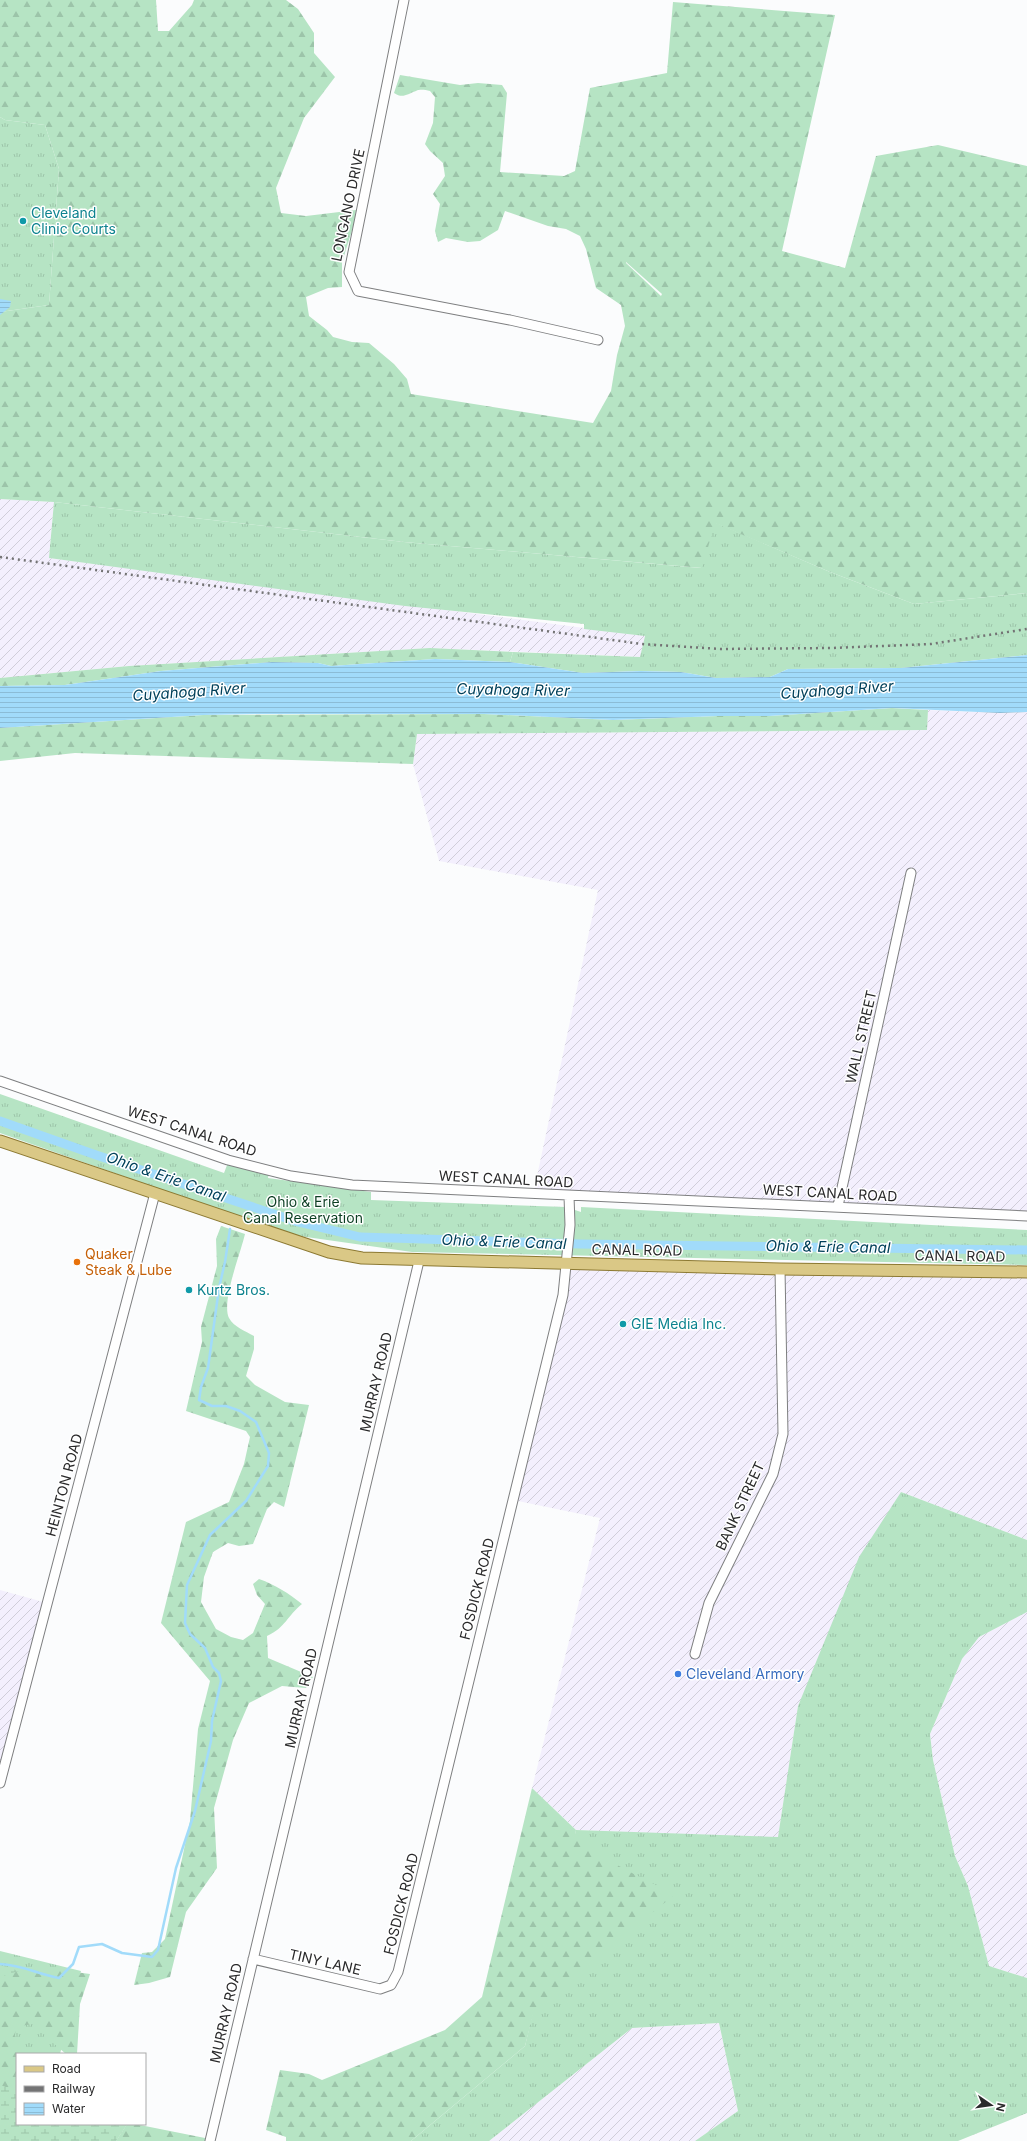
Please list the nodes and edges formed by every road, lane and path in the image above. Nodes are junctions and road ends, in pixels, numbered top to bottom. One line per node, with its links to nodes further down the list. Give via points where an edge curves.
1 (404, 0): 2 (street, LONGANO DRIVE, via 349,272 358,291)
2 (598, 340)
3 (912, 873): 8 (street, WALL STREET)
4 (0, 1081): 7 (street, WEST CANAL ROAD, via 213,1155 291,1176 365,1186)
5 (0, 1141): 6 (main road, CANAL ROAD)
6 (155, 1193): 10 (main road, CANAL ROAD, via 329,1252 362,1258); 15 (street, HEINTON ROAD)
7 (569, 1196): 8 (street, WEST CANAL ROAD); 11 (street, FOSDICK ROAD)
8 (838, 1206): 9 (street, WEST CANAL ROAD)
9 (1027, 1216)
10 (419, 1261): 11 (main road, CANAL ROAD); 16 (street, MURRAY ROAD)
11 (568, 1263): 12 (main road, CANAL ROAD); 17 (street, FOSDICK ROAD, via 563,1295 400,1964)
12 (780, 1269): 13 (main road, CANAL ROAD); 14 (street, BANK STREET, via 782,1439 774,1474 709,1604)
13 (1027, 1272)
14 (694, 1654)
15 (0, 1783)
16 (253, 1959): 17 (street, TINY LANE, via 380,1989); 18 (street, MURRAY ROAD)
17 (391, 1985)
18 (210, 2141)

